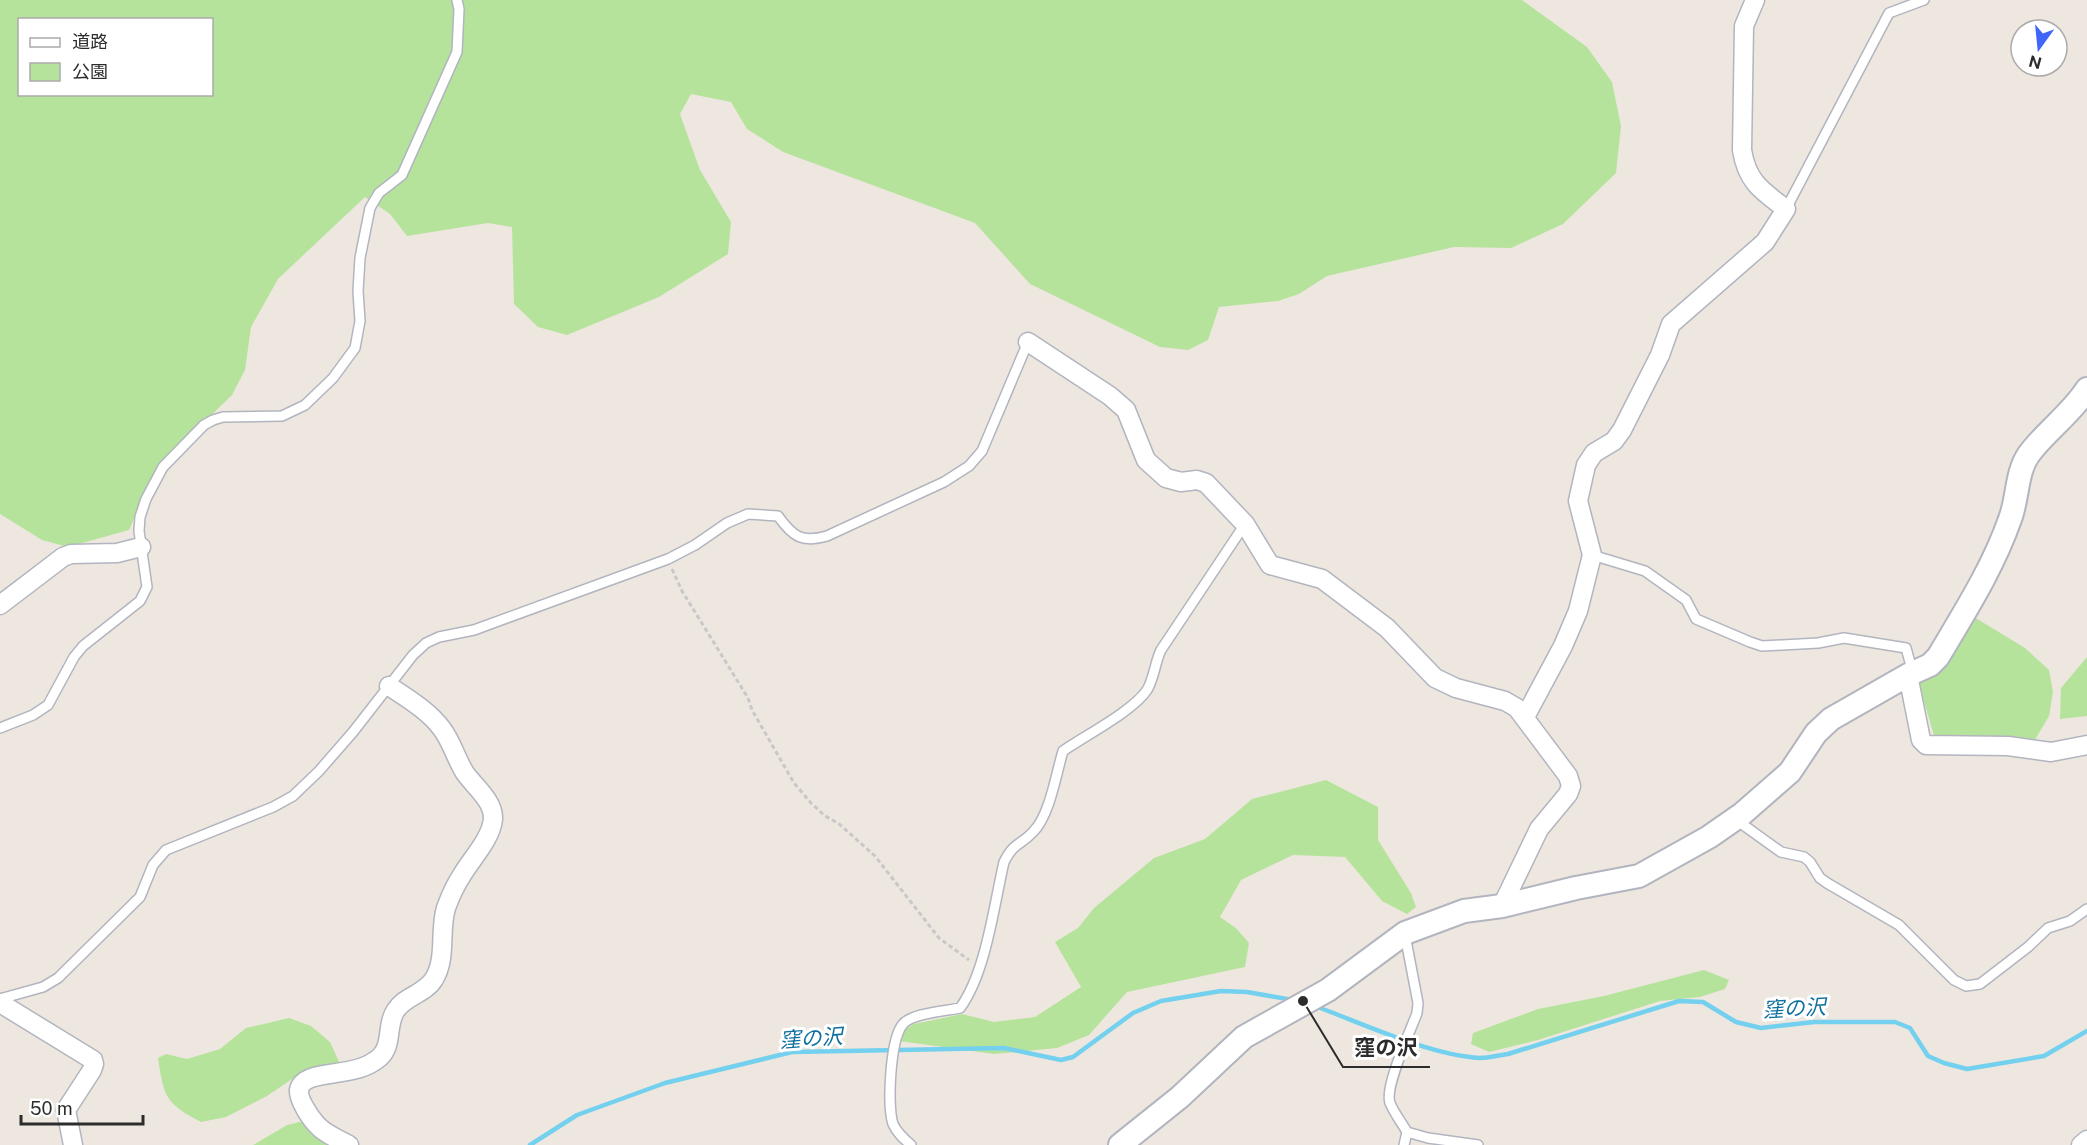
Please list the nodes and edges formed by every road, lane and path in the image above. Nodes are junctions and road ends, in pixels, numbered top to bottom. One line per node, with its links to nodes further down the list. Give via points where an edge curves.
1 (457, 0): 8 (lane, via 456,52 402,175 379,193 370,208 360,258 360,321 355,348 333,378 305,405 282,416 223,417 204,425 163,467 140,517)
2 (1755, 0): 4 (street, via 1744,26 1744,164 1761,191)
3 (1924, 0): 4 (lane, via 1889,13)
4 (1786, 209): 9 (street, via 1765,242 1671,324 1660,355 1622,430 1614,441 1594,453 1586,465 1578,501)
5 (1028, 342): 7 (street, via 1126,410 1146,460 1166,478 1206,483); 10 (lane, via 982,450 969,466 944,482 811,540 798,537 778,516 748,514)
6 (2087, 389): 12 (street, via 2029,454 2011,518 1978,587 1938,657)
7 (1245, 524): 14 (street, via 1270,565 1322,579 1388,628 1435,678 1505,702); 21 (lane, via 1161,650 1148,687 1137,703 1063,751 1044,814 1034,832 1011,848 1004,862)
8 (141, 547): 11 (street, via 63,557); 15 (lane, via 147,587 141,601 83,646 48,705)
9 (1592, 555): 12 (lane, via 1644,571 1686,600 1696,619 1750,642 1818,643 1844,638 1906,648); 14 (street, via 1578,611)
10 (668, 559): 13 (lane, via 474,630 426,642); 21 (path, via 682,591 794,783 825,816 875,856 939,938)
11 (0, 604)
12 (1911, 674): 16 (street, via 1921,740 1926,745 2008,746 2051,752); 17 (street, via 1831,718 1790,771)
13 (389, 686): 22 (lane, via 320,771 293,796 166,850 153,865 140,897 58,978); 26 (street, via 442,728 466,775 492,811 493,820 447,906 442,922 441,960 434,979 395,1011 383,1054 362,1068 310,1078 299,1090 318,1128)
14 (1525, 717): 18 (street, via 1568,776 1571,786 1539,829)
15 (0, 729)
16 (2087, 746)
17 (1735, 819): 18 (street, via 1640,876); 19 (lane, via 1781,852 1803,857 1827,883 1899,925 1954,980 1966,986 1980,984 2048,928 2070,921)
18 (1503, 906): 20 (street, via 1464,911)
19 (2087, 909)
20 (1405, 933): 23 (lane, via 1418,1003 1388,1092 1389,1102); 28 (street, via 1328,990 1245,1037)
21 (980, 968): 27 (lane, via 960,1008 917,1016 903,1024 894,1044 893,1122)
22 (0, 1001): 25 (street, via 93,1059 93,1070 66,1110)
23 (1407, 1132): 29 (lane); 30 (lane)
24 (2087, 1140): 31 (street)
25 (73, 1145)
26 (349, 1145)
27 (911, 1145)
28 (1120, 1145)
29 (1404, 1145)
30 (1478, 1145)
31 (2081, 1145)

